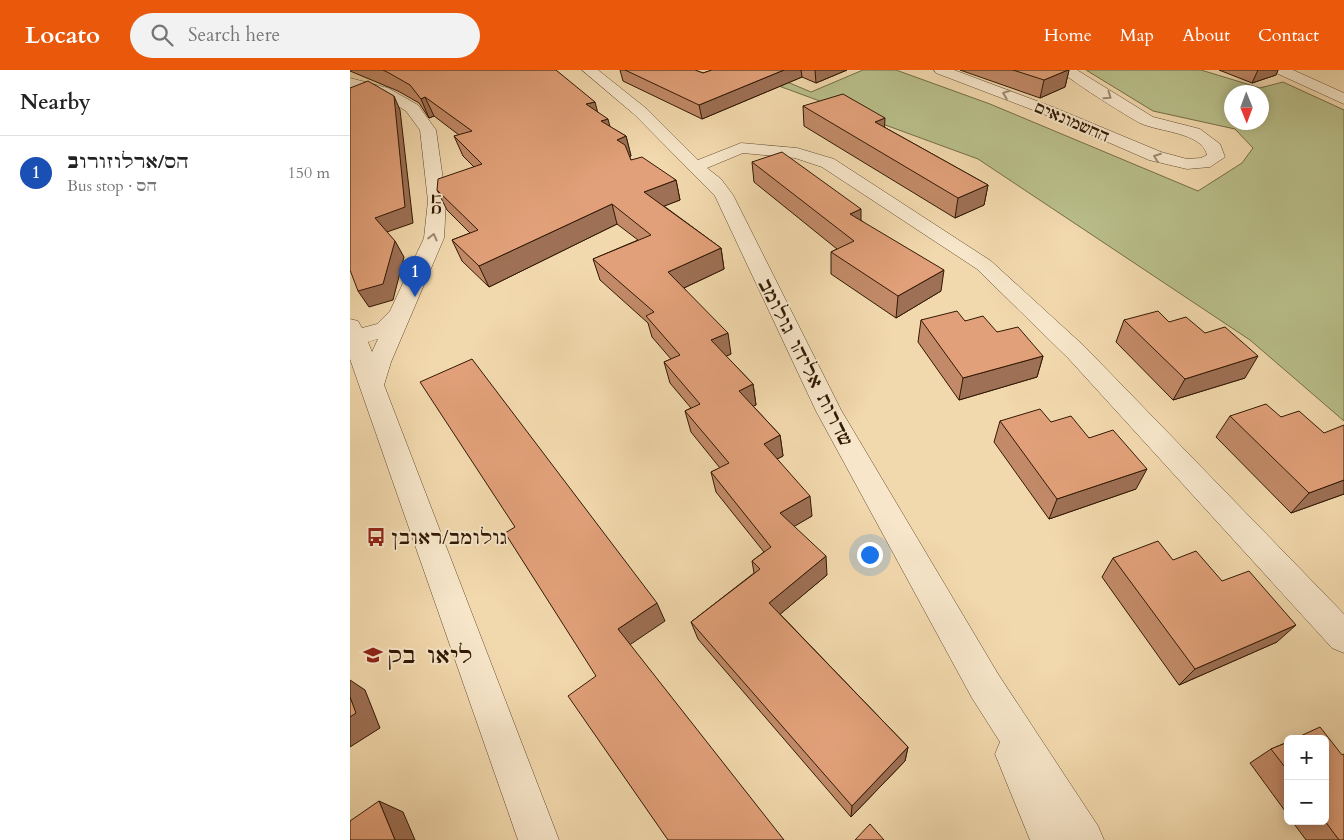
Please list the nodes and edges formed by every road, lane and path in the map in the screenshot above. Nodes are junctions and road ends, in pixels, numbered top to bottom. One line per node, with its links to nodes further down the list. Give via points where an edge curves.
1 (589, 70): 9 (street, שדרות אליהו גולומב, via 641,112)
2 (941, 70): 3 (street, החשמונאים, one-way to 2, via 1147,120 1194,133 1206,140 1214,148 1216,157 1204,163 1186,164 1155,156)
3 (1067, 70)
4 (1281, 70): 8 (street)
5 (1300, 70): 7 (street)
6 (350, 82): 10 (street, הס, one-way to 6, via 434,238 437,201 428,130 412,108 383,91)
7 (1344, 90)
8 (1344, 99)
9 (694, 167): 13 (street, via 741,148 775,149 828,163 984,265 1076,352); 14 (street, שדרות אליהו גולומב, via 715,183 724,195 829,411)
10 (400, 315): 11 (street, הס, via 385,329); 12 (street)
11 (353, 332): 12 (street)
12 (371, 386): 15 (street)
13 (1344, 637)
14 (985, 686): 16 (street, שדרות אליהו גולומב); 17 (street, שדרות אליהו גולומב)
15 (543, 834)
16 (1050, 840)
17 (1084, 840)

